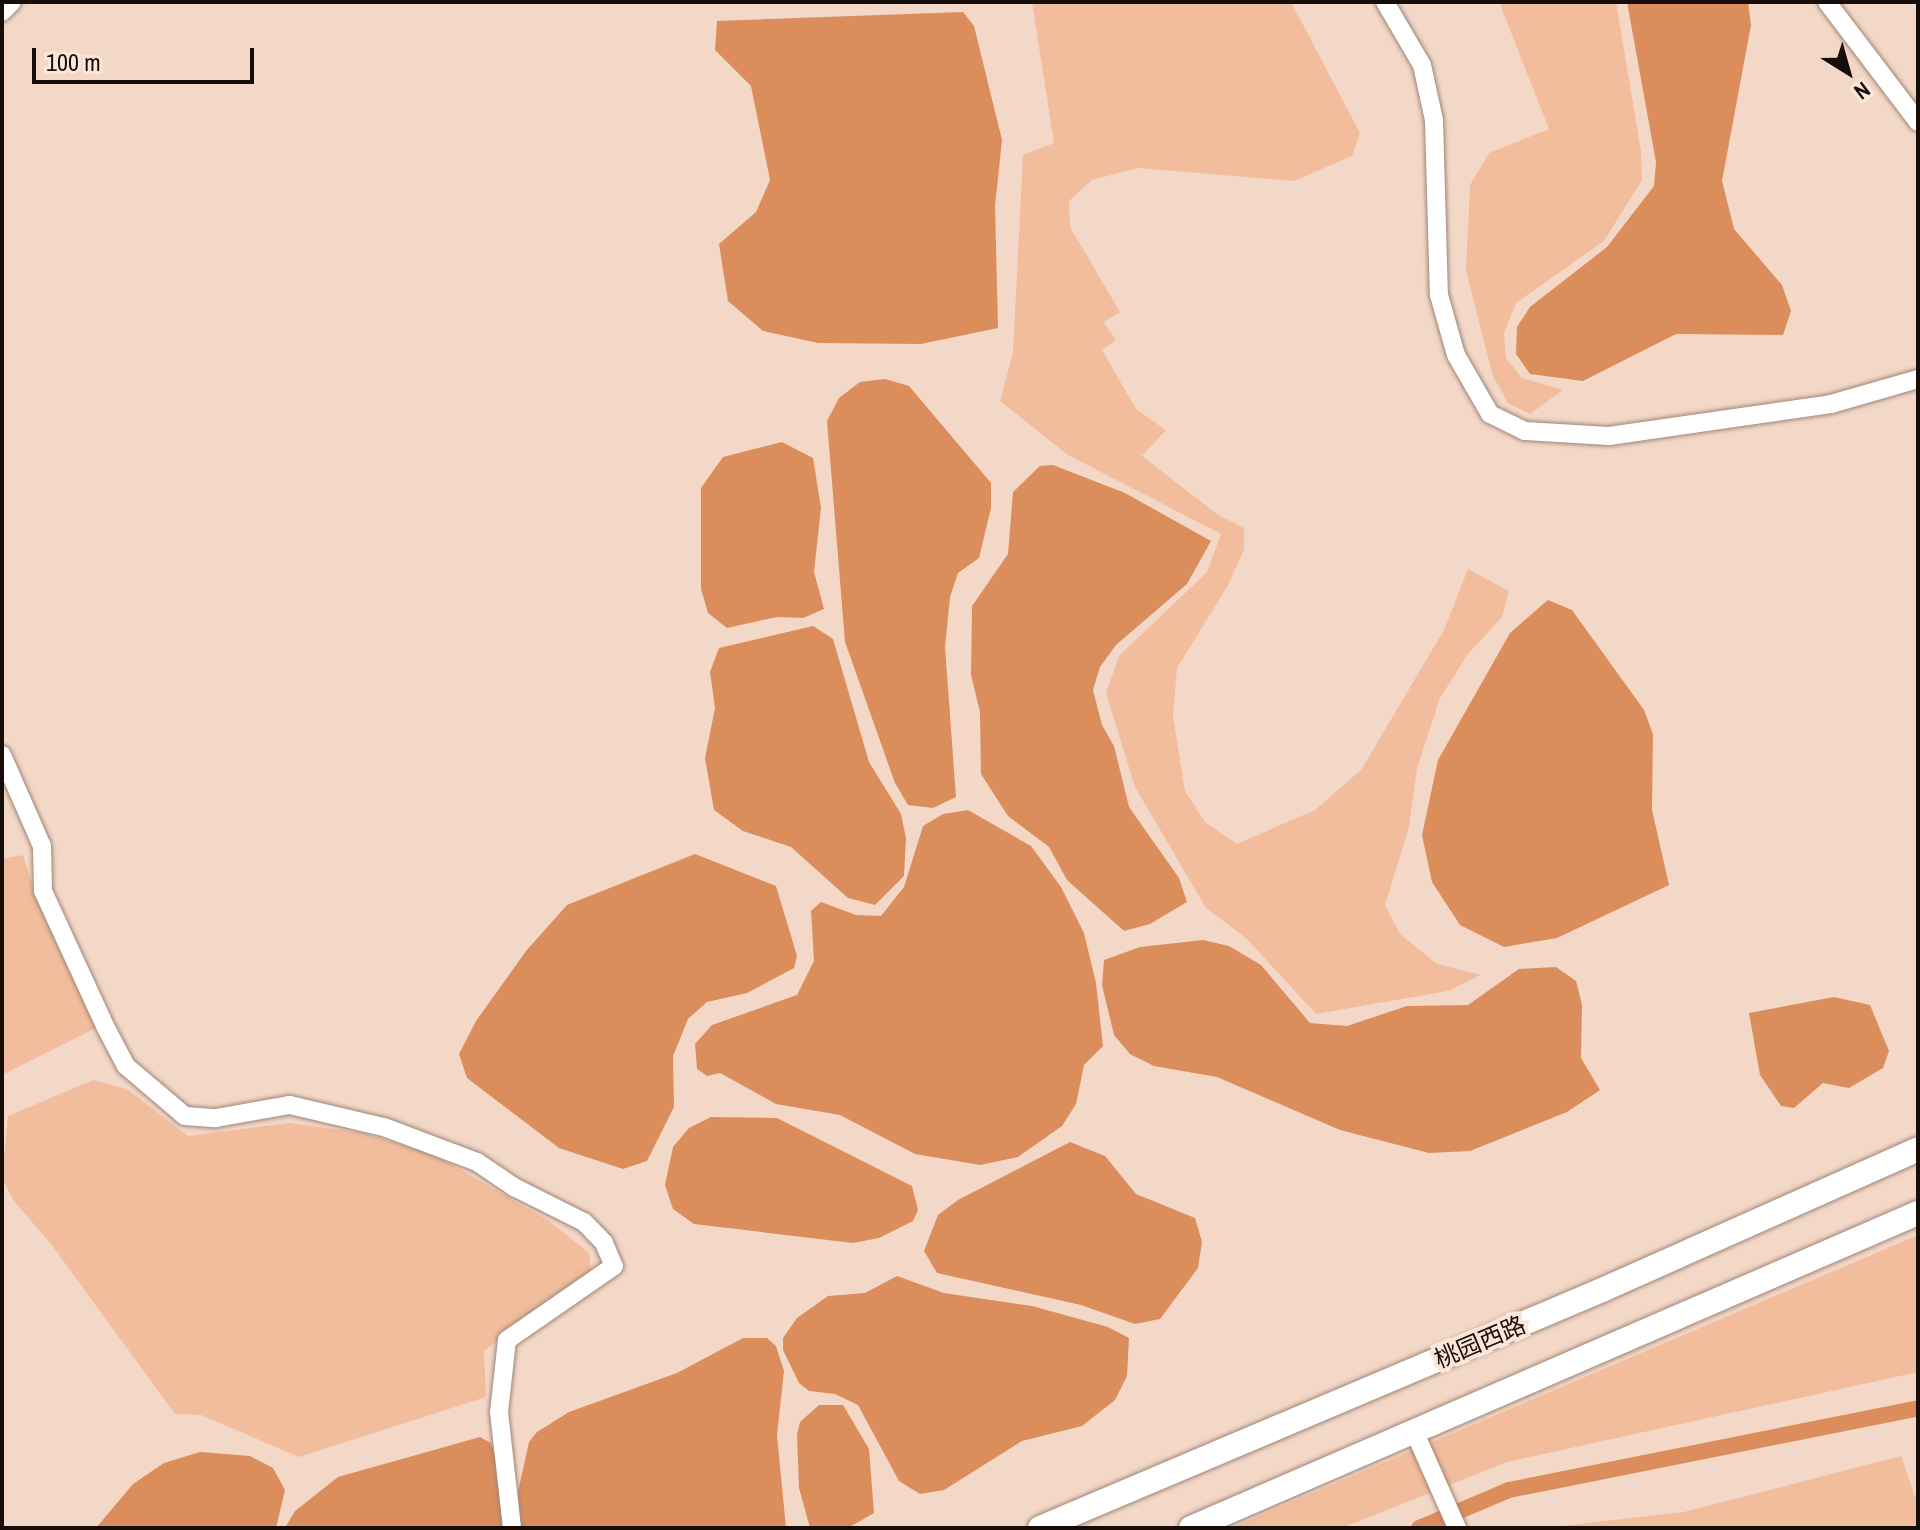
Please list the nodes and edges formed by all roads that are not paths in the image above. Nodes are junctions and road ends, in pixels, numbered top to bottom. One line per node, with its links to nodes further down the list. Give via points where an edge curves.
1 (12, 2): 4 (street)
2 (1385, 2): 6 (street, via 1422,65 1434,120 1439,295 1456,355 1490,414 1525,431 1609,436 1831,404)
3 (1827, 2): 5 (street)
4 (2, 12)
5 (1918, 122)
6 (1918, 379)
7 (2, 755): 11 (street, via 42,846 43,891 106,1028 126,1066 185,1116 216,1118 290,1105 384,1127 477,1162 584,1222 604,1243 614,1266 507,1340 499,1412)
8 (1918, 1149): 12 (main road, 桃园西路, via 1602,1290)
9 (1918, 1213): 10 (main road)
10 (1415, 1433): 13 (main road); 14 (street)
11 (512, 1528)
12 (1040, 1528)
13 (1191, 1528)
14 (1457, 1528)

